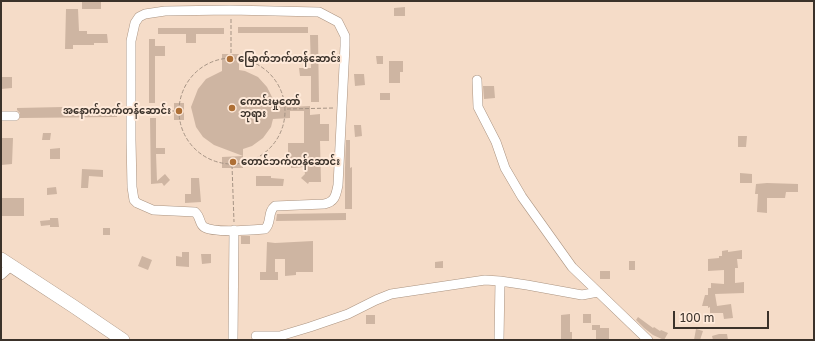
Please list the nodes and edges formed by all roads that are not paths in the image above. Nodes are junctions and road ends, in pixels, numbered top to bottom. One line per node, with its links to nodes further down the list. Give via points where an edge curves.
1 (477, 80): 8 (street, via 478,107 496,142 505,168 572,267)
2 (1, 116): 3 (street)
3 (15, 116)
4 (234, 230): 4 (street, via 265,229 270,211 275,206 324,204 335,198 338,186 345,36 338,22 319,12 165,11 145,14 135,23 131,41 134,200 153,210 192,211 199,216 202,225 209,229); 11 (street)
5 (6, 262): 6 (street); 10 (highway)
6 (1, 275)
7 (500, 281): 8 (street, via 582,294); 9 (street, via 485,280 391,294 348,314 310,327 280,336); 12 (street)
8 (598, 292): 13 (street)
9 (256, 336)
10 (123, 340)
11 (233, 340)
12 (499, 340)
13 (648, 340)

